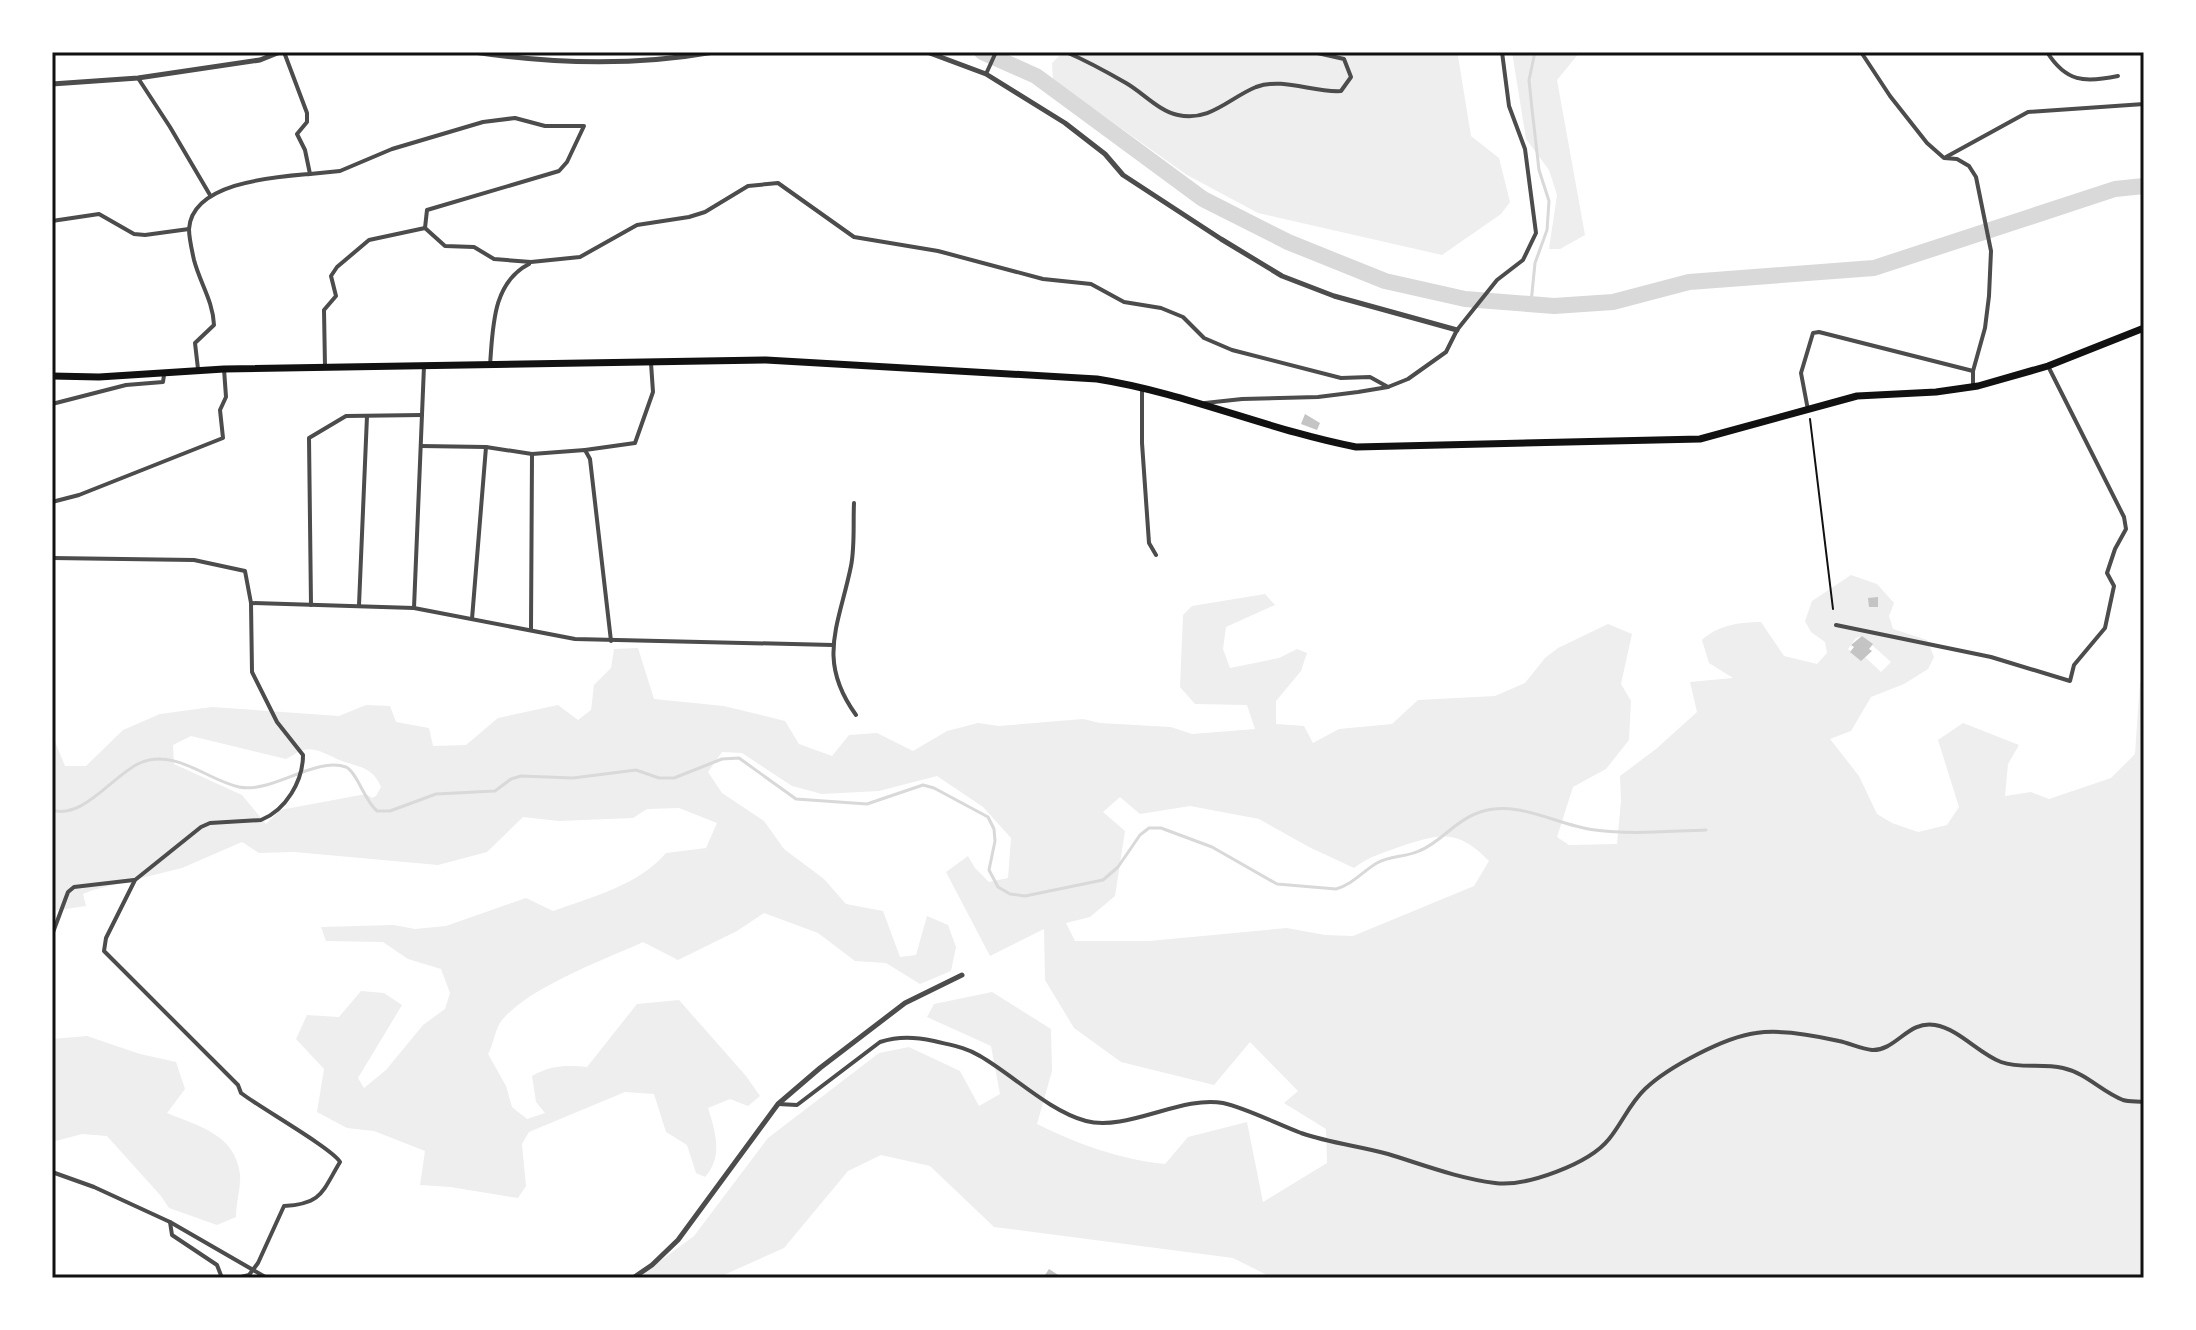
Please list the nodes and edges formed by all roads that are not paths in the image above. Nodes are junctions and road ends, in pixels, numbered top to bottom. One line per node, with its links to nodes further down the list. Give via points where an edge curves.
1 (282, 52): 13 (street); 17 (street, via 307,113 297,134)
2 (474, 52): 3 (street, via 590,63)
3 (714, 52)
4 (927, 52): 11 (street)
5 (996, 52): 11 (street)
6 (1066, 52): 7 (street, via 1127,83 1173,115 1191,117 1270,84 1341,91 1351,77 1347,62 1341,56)
7 (1313, 52)
8 (1502, 52): 23 (street, via 1509,106 1525,149 1536,233 1523,260 1497,280)
9 (1861, 52): 16 (street, via 1917,131)
10 (2047, 52): 12 (street, via 2059,71 2090,82)
11 (986, 74): 23 (street, via 1065,123 1123,175 1282,276 1334,296)
12 (2118, 76)
13 (138, 78): 14 (street); 18 (street)
14 (52, 84)
15 (2144, 104): 16 (street, via 2028,112)
16 (1944, 158): 31 (street, via 1969,166 1976,177 1991,251 1985,328)
17 (310, 174): 18 (street, via 242,184); 20 (street, via 340,171 483,122 515,118 545,126 584,126 559,171 427,210)
18 (210, 195): 21 (street, via 194,212)
19 (52, 221): 21 (street, via 99,214 134,234)
20 (425, 228): 22 (street, via 445,246 474,247 494,259); 29 (street, via 369,240 337,267 331,276 336,296 324,310)
21 (189, 229): 32 (street, via 214,316 214,325 195,343)
22 (531, 262): 27 (street, via 503,286); 36 (street, via 580,257 637,225 689,217 748,186 778,183 854,237 938,251 1043,279 1091,284 1124,302 1183,317 1204,338 1232,350 1341,378 1370,377)
23 (1460, 327): 36 (street, via 1446,352)
24 (2144, 328): 28 (main road)
25 (651, 362): 27 (main road); 35 (main road, via 766,360); 45 (street, via 653,392 635,443)
26 (424, 365): 27 (main road); 29 (main road); 41 (street)
27 (490, 366)
28 (2048, 366): 37 (main road); 56 (street, via 2105,475 2126,529 2107,573 2114,586 2105,628 2074,665 2070,681 1991,657)
29 (325, 368): 30 (main road)
30 (224, 369): 32 (main road); 47 (street, via 223,438)
31 (1973, 371): 37 (street); 40 (street, via 1813,333 1801,373)
32 (198, 372): 33 (main road)
33 (164, 374): 34 (main road); 38 (street, via 163,382 126,385)
34 (52, 376)
35 (1142, 386): 39 (main road); 49 (street, via 1149,543)
36 (1388, 387): 39 (street)
37 (1973, 387): 40 (main road, via 1857,396)
38 (52, 404)
39 (1202, 404): 40 (main road, via 1356,447 1700,439)
40 (1808, 410)
41 (422, 415): 42 (street); 43 (street)
42 (367, 416): 52 (street, via 346,416 309,438); 53 (street)
43 (421, 446): 44 (street); 54 (street)
44 (486, 447): 46 (street); 55 (street)
45 (585, 450): 46 (street); 58 (street)
46 (532, 454): 57 (street)
47 (52, 502)
48 (854, 503): 59 (street, via 852,563)
49 (1156, 555)
50 (52, 558): 51 (street, via 194,560 245,571)
51 (251, 603): 52 (street); 61 (street, via 252,672 277,722 303,755 300,781 269,817 201,827)
52 (311, 605): 53 (street)
53 (359, 606): 54 (street)
54 (414, 608): 55 (street)
55 (472, 619): 57 (street)
56 (1836, 625)
57 (531, 629): 58 (street)
58 (611, 641): 59 (street)
59 (833, 645): 60 (street, via 835,679)
60 (856, 715)
61 (135, 880): 62 (street, via 74,887); 69 (street, via 106,938 108,957 241,1093 340,1162 322,1192 306,1204 284,1206 258,1263 249,1275)
62 (52, 935)
63 (962, 975): 65 (street, via 905,1003)
64 (2144, 1102): 65 (street, via 2125,1101 2065,1068 2000,1061 1936,1025 1913,1027 1878,1050 1779,1032 1754,1033 1661,1076 1638,1097 1600,1149 1530,1180 1501,1184 1332,1143 1222,1103 1086,1121 981,1056 921,1038 880,1042 797,1105)
65 (778, 1104): 71 (street, via 678,1240)
66 (52, 1172): 67 (street)
67 (170, 1222): 68 (street, via 172,1235 217,1265); 70 (street)
68 (222, 1278)
69 (237, 1278)
70 (267, 1278)
71 (633, 1278)

